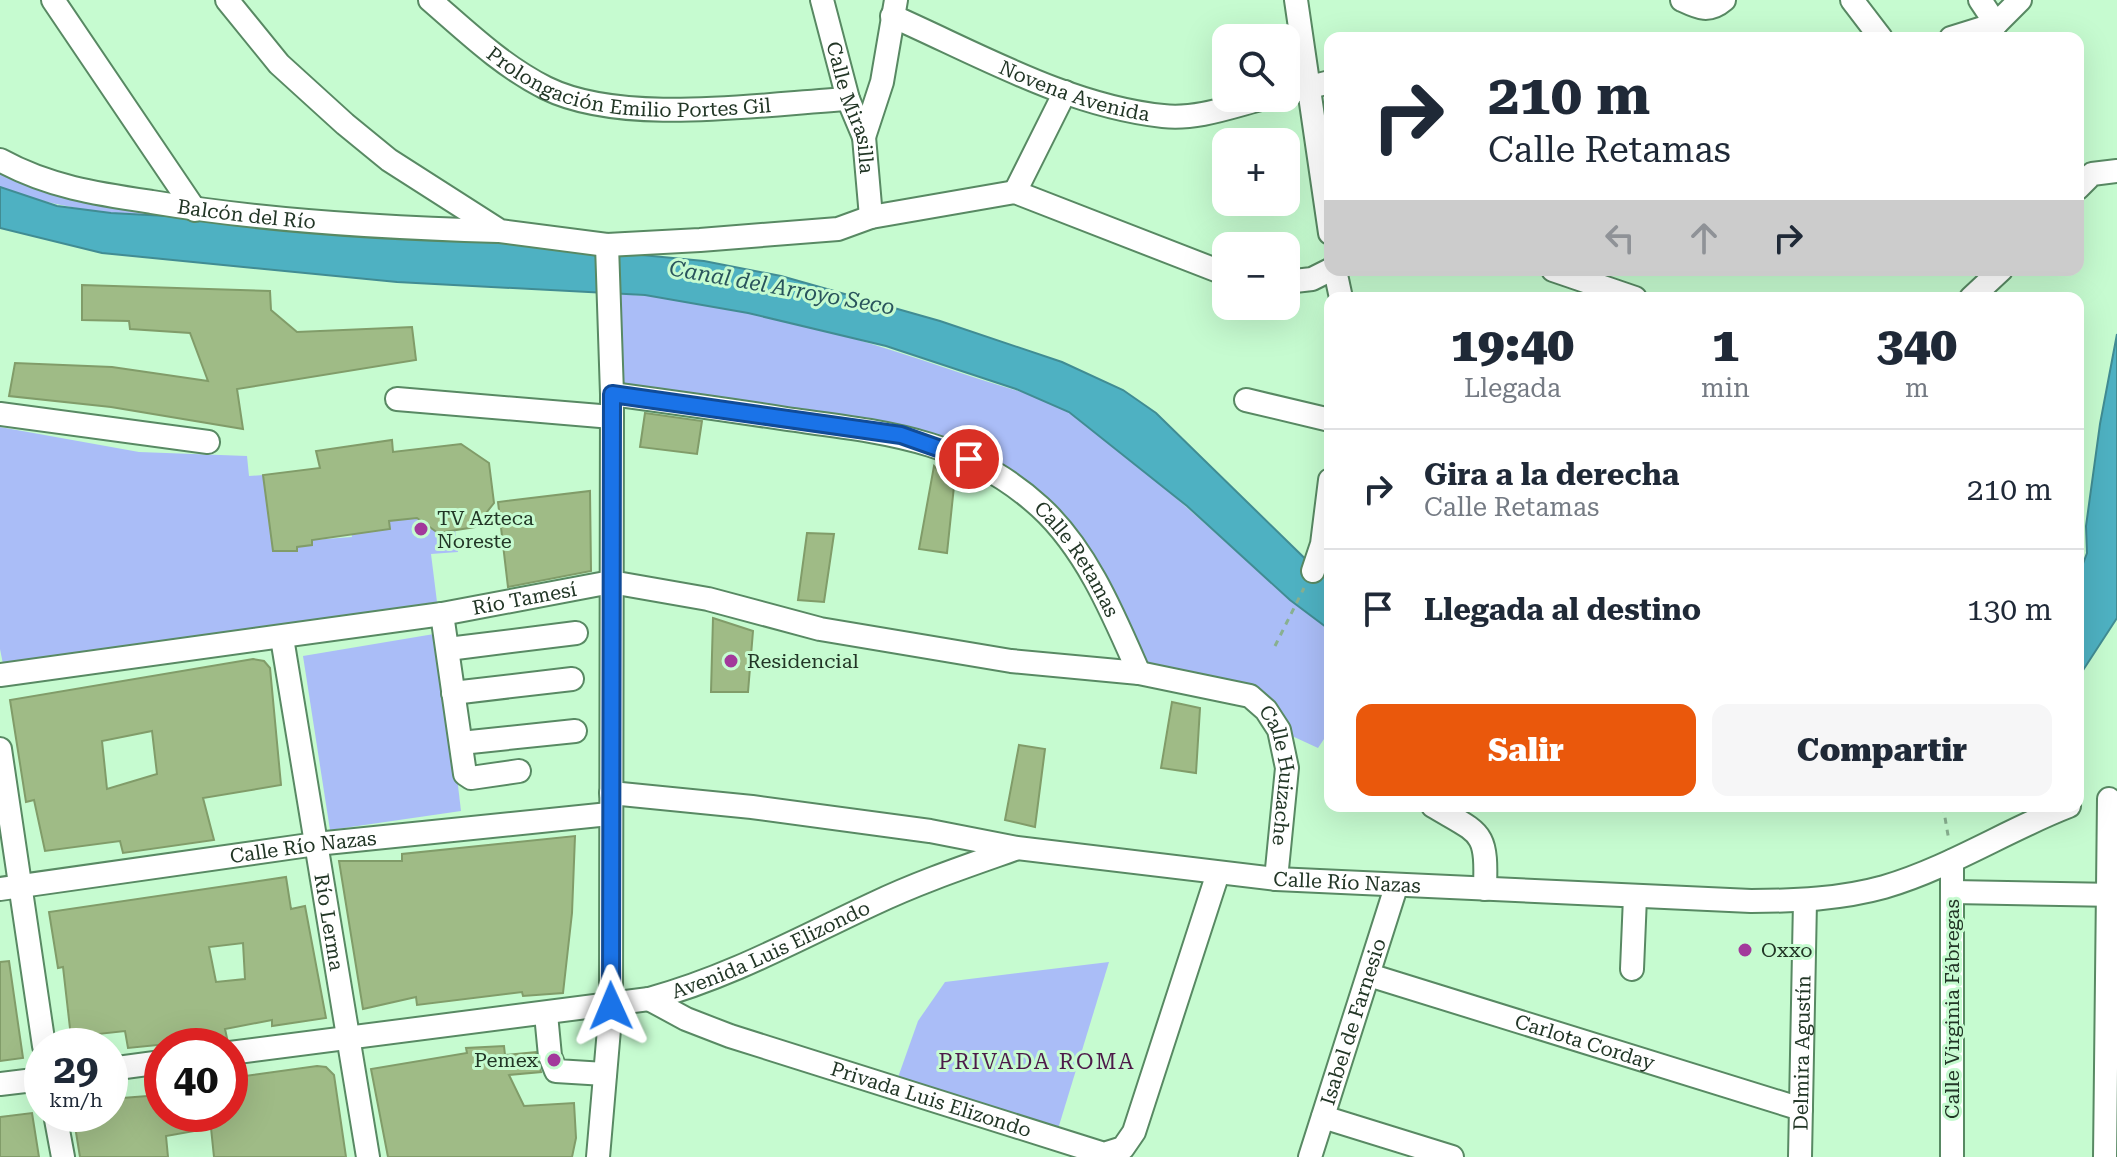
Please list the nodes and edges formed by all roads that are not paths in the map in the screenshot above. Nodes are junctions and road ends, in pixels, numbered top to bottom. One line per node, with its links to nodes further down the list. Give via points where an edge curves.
1 (53, 0): 26 (street)
2 (227, 0): 28 (street, via 279,64 345,124 389,160)
3 (430, 0): 18 (street, Prolongación Emilio Portes Gil, via 493,55 579,101 641,110)
4 (822, 0): 18 (street, Calle Mirasilla)
5 (1296, 0): 15 (street)
6 (1682, 0): 7 (street, via 1700,9)
7 (1724, 0)
8 (1852, 0): 13 (street)
9 (1980, 0): 12 (street)
10 (2020, 0): 12 (street)
11 (894, 8): 17 (street, Novena Avenida); 20 (street, via 882,82)
12 (1996, 24): 14 (street)
13 (1876, 32)
14 (1970, 32)
15 (1320, 84): 16 (street); 21 (street)
16 (1300, 89)
17 (1065, 92): 19 (street, Novena Avenida, via 1164,116); 25 (street)
18 (848, 99): 20 (street, Calle Mirasilla)
19 (1212, 111)
20 (864, 137): 27 (street, Calle Mirasilla)
21 (1324, 144)
22 (0, 160): 26 (street, Balcón del Río, via 70,190)
23 (2115, 170): 24 (street, via 2092,174)
24 (2084, 182)
25 (1015, 192): 27 (street, Balcón del Río); 30 (street)
26 (195, 210): 28 (street, Balcón del Río)
27 (871, 217): 29 (street, Balcón del Río, via 838,229)
28 (500, 231): 29 (street, Balcón del Río)
29 (606, 249): 37 (street)
30 (1212, 269)
31 (1324, 274): 34 (street)
32 (1571, 276): 35 (street)
33 (1995, 276): 36 (street)
34 (1300, 280)
35 (1617, 292)
36 (1977, 292)
37 (612, 394): 41 (street); 51 (street, Calle Retamas, via 901,435 988,468 1041,508 1073,545)
38 (397, 399): 41 (street)
39 (1246, 400): 42 (street)
40 (0, 414): 43 (street)
41 (612, 417): 46 (street)
42 (1324, 419)
43 (208, 442)
44 (1324, 549): 45 (street)
45 (1313, 571)
46 (611, 582): 47 (street, Río Tamesí); 51 (street, Río Tamesí, via 847,633 1011,661); 61 (street)
47 (442, 614): 49 (street, Río Tamesí); 50 (street)
48 (576, 633): 50 (street)
49 (282, 638): 52 (street, Río Tamesí); 64 (street, Río Lerma)
50 (448, 649): 54 (street)
51 (1139, 673): 68 (street, Calle Huizache, via 1250,696 1266,710 1279,730 1287,768)
52 (0, 675)
53 (572, 679): 54 (street)
54 (453, 693): 56 (street)
55 (575, 731): 56 (street)
56 (461, 743): 58 (street, via 467,777)
57 (0, 749): 69 (street)
58 (519, 771)
59 (2113, 798): 60 (street); 73 (street)
60 (2084, 802)
61 (610, 803): 64 (street, Calle Río Nazas); 65 (street, Calle Río Nazas, via 784,811); 79 (street)
62 (1443, 812): 71 (street, via 1483,840)
63 (2056, 812): 66 (street, Calle Río Nazas)
64 (316, 844): 69 (street, Calle Río Nazas); 82 (street, Río Lerma)
65 (1017, 848): 67 (street, Calle Río Nazas); 78 (street, Avenida Luis Elizondo, via 875,903 727,975)
66 (1952, 861): 72 (street, Calle Virginia Fábregas); 75 (street, Calle Río Nazas, via 1884,887)
67 (1218, 873): 68 (street, Calle Río Nazas); 78 (street, Privada Luis Elizondo, via 1134,1132 1123,1148 1104,1154 730,1036)
68 (1276, 879): 70 (street, Calle Río Nazas)
69 (10, 887): 81 (street)
70 (1396, 887): 71 (street, Calle Río Nazas); 77 (street, Isabel de Farnesio)
71 (1485, 889): 74 (street, Calle Río Nazas)
72 (1953, 892): 73 (street); 96 (street, Calle Virginia Fábregas)
73 (2113, 895): 97 (street)
74 (1635, 897): 75 (street, Calle Río Nazas); 76 (street)
75 (1805, 901): 87 (street, Delmira Agustín)
76 (1632, 969)
77 (1369, 975): 87 (street, Carlota Corday); 88 (street, Isabel de Farnesio)
78 (649, 999): 79 (street, Avenida Luis Elizondo)
79 (611, 1006): 80 (street, Avenida Luis Elizondo); 84 (street)
80 (546, 1014): 82 (street, Avenida Luis Elizondo); 84 (street, via 556,1071)
81 (40, 1028)
82 (349, 1038): 83 (street, Avenida Luis Elizondo); 91 (street, Río Lerma)
83 (248, 1051)
84 (605, 1074): 92 (street)
85 (24, 1081): 86 (street)
86 (0, 1084)
87 (1801, 1109): 95 (street, Delmira Agustín)
88 (1323, 1117): 93 (street, Isabel de Farnesio); 94 (street)
89 (58, 1132): 90 (street)
90 (63, 1157)
91 (368, 1157)
92 (598, 1157)
93 (1310, 1157)
94 (1452, 1157)
95 (1800, 1157)
96 (1952, 1157)
97 (2105, 1157)

